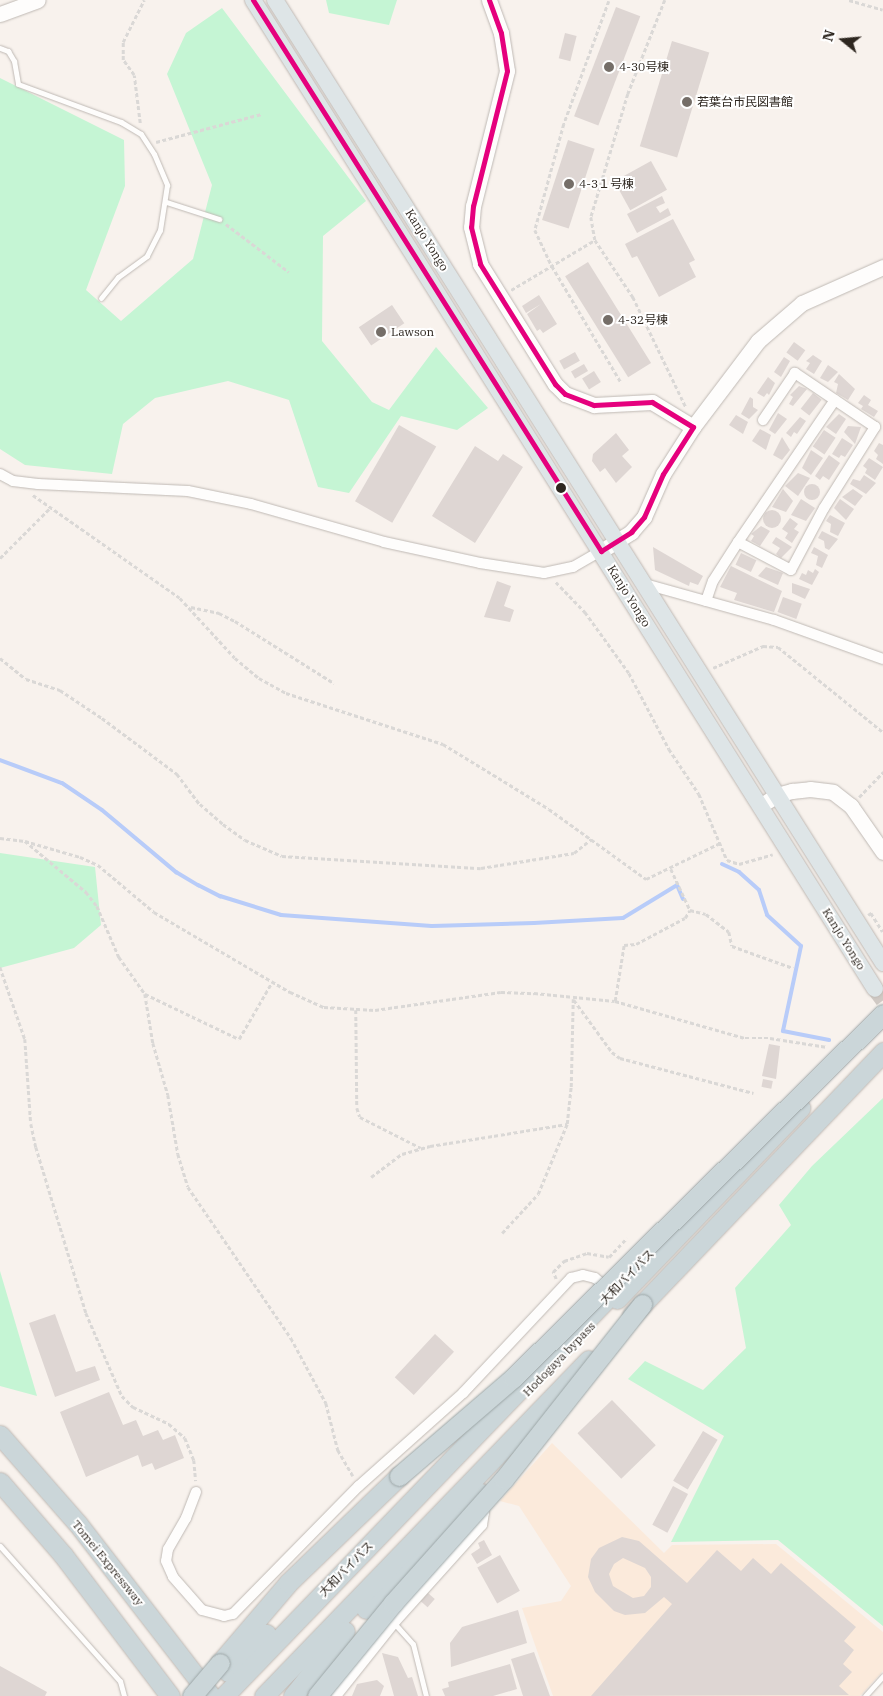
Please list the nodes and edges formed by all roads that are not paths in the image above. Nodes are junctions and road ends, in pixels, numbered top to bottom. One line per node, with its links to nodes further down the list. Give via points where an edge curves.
1 (38, 0): 5 (street)
2 (253, 0): 17 (main road, Kanjo Yongo)
3 (275, 0): 15 (main road, Kanjo Yongo)
4 (488, 0): 13 (street, via 501,33 507,71 480,174 471,227 480,264 555,384 565,394 594,405 652,402)
5 (0, 14)
6 (0, 48): 7 (lane, via 8,51 14,61 18,84 121,122 141,134 167,185)
7 (166, 202): 8 (lane); 10 (lane, via 160,230 146,256 118,277)
8 (219, 219)
9 (883, 267): 13 (street, via 823,292 781,319 758,341)
10 (101, 298)
11 (835, 400): 12 (street, via 795,373); 16 (street); 16 (street, via 875,427 824,508 792,570)
12 (763, 420)
13 (693, 427): 15 (street, via 663,474 644,517)
14 (0, 474): 17 (street, via 13,480 86,487 188,491 480,563 555,572 574,567)
15 (617, 541): 17 (street); 18 (main road, Kanjo Yongo)
16 (738, 542): 19 (street, via 714,581)
17 (600, 551): 22 (main road, Kanjo Yongo)
18 (644, 584): 19 (street); 21 (main road, Kanjo Yongo)
19 (706, 601): 20 (street, via 774,620)
20 (883, 659)
21 (777, 795): 22 (street); 23 (street, via 821,790 841,797); 24 (main road, Kanjo Yongo)
22 (760, 806): 25 (main road, Kanjo Yongo)
23 (883, 852)
24 (883, 963)
25 (875, 989)
26 (883, 1007): 31 (highway, 大和バイパス)
27 (883, 1014): 43 (highway, bridge, via 513,1378 399,1476 288,1583)
28 (883, 1021): 43 (highway, Hodogaya bypass)
29 (883, 1052): 32 (highway, Hodogaya bypass)
30 (883, 1064): 37 (highway)
31 (612, 1293): 35 (street, via 594,1278 583,1275 571,1278 463,1393 359,1486 238,1609 224,1616 202,1610 173,1577 166,1561 168,1549); 43 (highway, 大和バイパス, via 455,1457 390,1511)
32 (642, 1304): 50 (highway, Hodogaya bypass, bridge); 53 (highway, bridge, via 504,1479 393,1603)
33 (0, 1435): 48 (highway, Tomei Expressway, via 78,1524)
34 (0, 1482): 39 (highway)
35 (196, 1492)
36 (0, 1497): 39 (highway)
37 (473, 1501): 40 (street, via 484,1513 482,1525); 41 (highway)
38 (0, 1546): 44 (lane, via 120,1681)
39 (63, 1556): 45 (highway)
40 (394, 1623): 54 (street); 55 (lane, via 413,1644)
41 (345, 1631): 51 (highway); 52 (highway)
42 (883, 1676): 56 (lane)
43 (230, 1678): 46 (highway, bridge); 47 (highway); 49 (highway)
44 (124, 1696)
45 (170, 1696)
46 (192, 1696)
47 (203, 1696)
48 (211, 1696)
49 (224, 1696)
50 (264, 1696)
51 (280, 1696)
52 (293, 1696)
53 (317, 1696)
54 (336, 1696)
55 (426, 1696)
56 (866, 1696)

